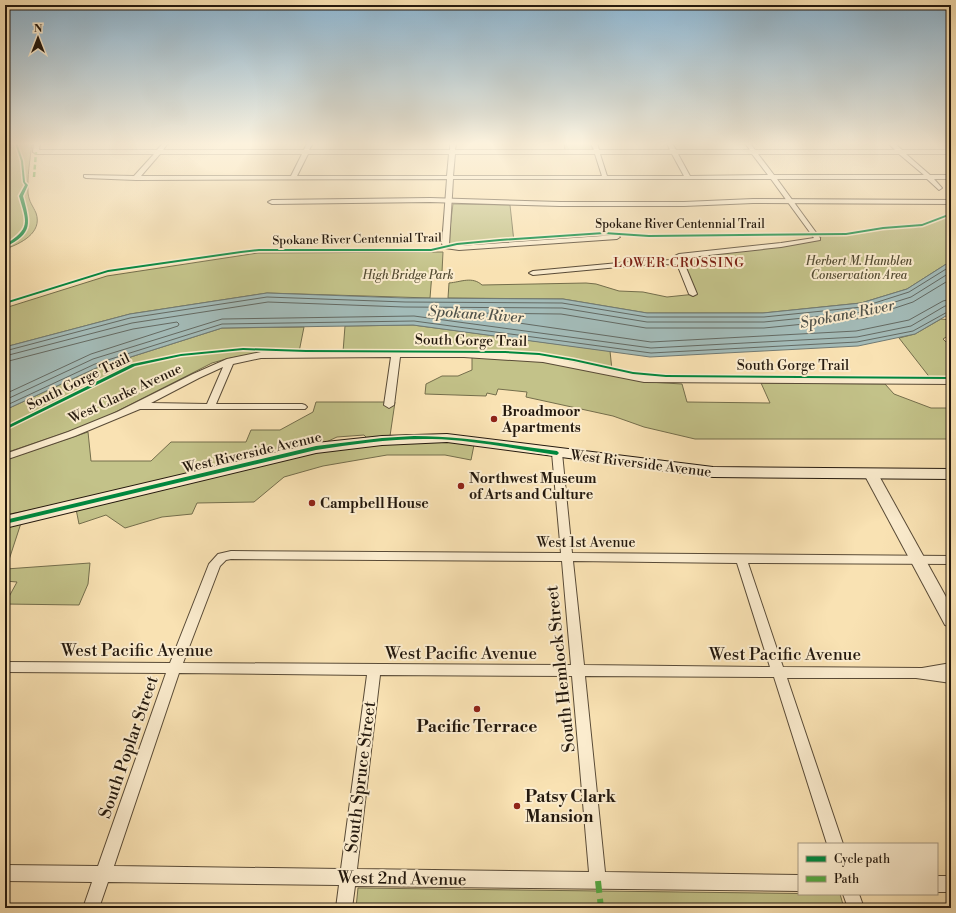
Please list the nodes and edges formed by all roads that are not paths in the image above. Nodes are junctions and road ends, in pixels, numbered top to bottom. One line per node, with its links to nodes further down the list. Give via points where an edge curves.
1 (450, 186): 5 (street)
2 (780, 186): 6 (street)
3 (937, 186): 4 (street)
4 (939, 188)
5 (449, 202): 6 (street, via 652,205); 8 (street); 9 (street, via 445,244 448,247)
6 (792, 202): 7 (street); 10 (street, via 818,238)
7 (951, 202)
8 (271, 204)
9 (617, 237)
10 (679, 259): 11 (street); 12 (street)
11 (533, 273)
12 (693, 294)
13 (396, 354): 14 (street, West Clarke Avenue, via 261,355); 15 (street, West Clarke Avenue, via 543,358 644,378); 16 (street)
14 (230, 361): 17 (street, West Clarke Avenue, via 210,368); 18 (street)
15 (951, 381)
16 (389, 404)
17 (136, 406): 18 (street); 21 (street, West Clarke Avenue, via 76,433)
18 (210, 406): 19 (street)
19 (302, 407)
20 (556, 453): 22 (main road, West Riverside Avenue, via 713,472); 24 (main road, West Riverside Avenue, via 447,438 355,443 316,448); 25 (street, South Hemlock Street)
21 (5, 457)
22 (871, 474): 23 (main road, West Riverside Avenue); 28 (street)
23 (951, 474)
24 (5, 522)
25 (567, 557): 26 (street, West 1st Avenue, via 231,555); 27 (street, West 1st Avenue); 35 (street, South Hemlock Street)
26 (222, 558): 33 (street, South Poplar Street, via 215,564)
27 (741, 558): 28 (street, West 1st Avenue); 36 (street)
28 (918, 560): 29 (street, West 1st Avenue); 30 (street)
29 (951, 560)
30 (951, 621)
31 (5, 667): 33 (street, West Pacific Avenue)
32 (951, 668): 37 (street, West Pacific Avenue)
33 (174, 669): 34 (street, West Pacific Avenue); 41 (street, South Poplar Street)
34 (374, 670): 35 (street, West Pacific Avenue); 42 (street, South Spruce Street)
35 (578, 672): 36 (street, West Pacific Avenue); 43 (street, South Hemlock Street)
36 (777, 672): 37 (street, West Pacific Avenue); 39 (street)
37 (916, 673): 38 (street, West Pacific Avenue)
38 (951, 678)
39 (835, 843)
40 (5, 874): 41 (street, West 2nd Avenue)
41 (102, 874): 42 (street, West 2nd Avenue); 48 (street, South Poplar Street)
42 (348, 877): 43 (street, West 2nd Avenue); 49 (street, South Spruce Street)
43 (598, 881): 44 (street, West 2nd Avenue)
44 (798, 883)
45 (938, 884): 46 (street)
46 (951, 884)
47 (852, 895): 50 (street)
48 (91, 908)
49 (344, 908)
50 (856, 908)

